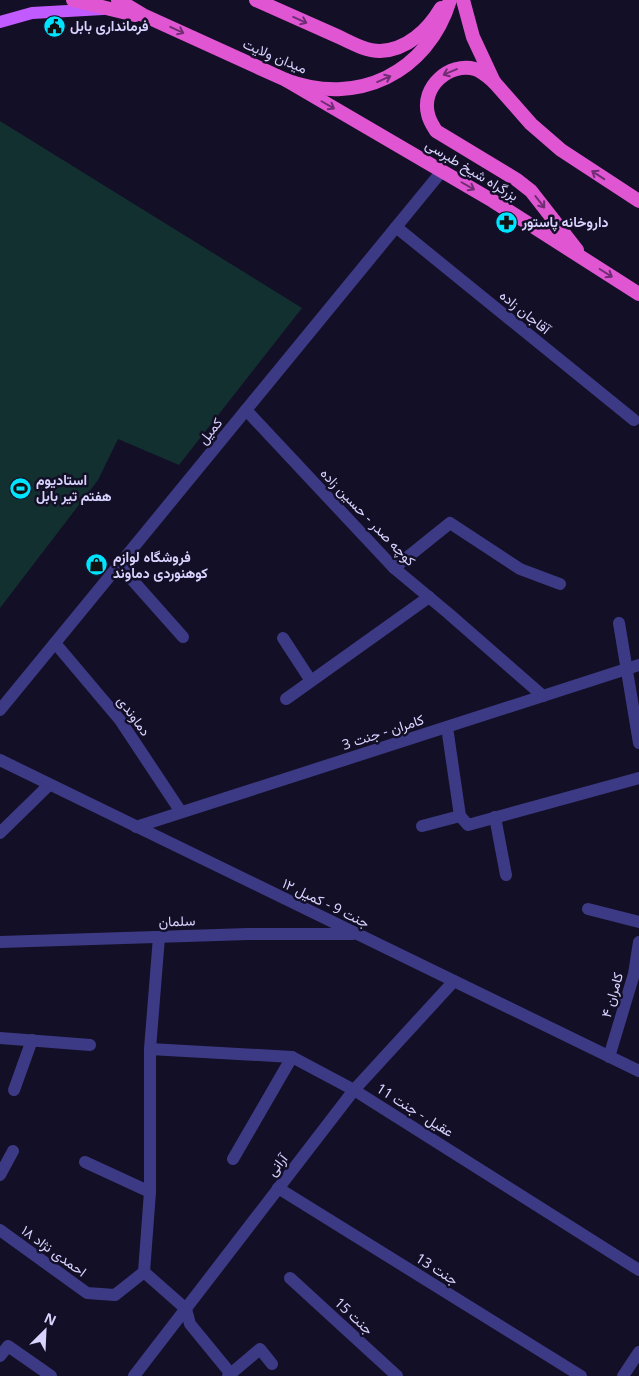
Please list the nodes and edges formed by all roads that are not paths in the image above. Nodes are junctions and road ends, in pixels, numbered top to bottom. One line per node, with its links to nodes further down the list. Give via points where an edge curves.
1 (73, 0): 6 (highway, میدان ولایت)
2 (256, 0): 3 (highway, one-way to 3, via 361,46 380,51 403,45 425,30)
3 (445, 0)
4 (450, 0): 8 (highway, میدان ولایت, one-way to 4, via 333,90 358,88 381,80 403,68 429,43)
5 (463, 0): 9 (highway, via 473,37)
6 (114, 5): 7 (main road, via 32,13); 8 (highway, میدان ولایت, one-way to 8, via 155,20)
7 (0, 22)
8 (286, 80): 10 (highway, بزرگراه شیخ طبرسی, one-way to 10)
9 (494, 82): 11 (highway, one-way to 9, via 545,137); 13 (highway, one-way to 13, via 474,69 462,68 440,77 428,95 431,123 436,131 531,191)
10 (442, 171): 12 (street, کمیل); 13 (highway, بزرگراه شیخ طبرسی, one-way to 13)
11 (639, 201)
12 (396, 228): 15 (street, کمیل); 16 (street, آقاجان زاده)
13 (584, 258): 14 (highway, بزرگراه شیخ طبرسی, one-way to 14)
14 (639, 294)
15 (246, 410): 17 (street, کمیل); 18 (street, کوچه صدر - حسین زاده)
16 (634, 420)
17 (119, 565): 22 (street); 24 (street, کمیل)
18 (394, 568): 19 (street, via 450,523 520,569); 20 (street, کوچه صدر - حسین زاده)
19 (560, 584)
20 (429, 597): 27 (street); 28 (street, کوچه صدر - حسین زاده)
21 (619, 623): 26 (street)
22 (183, 637)
23 (283, 638): 27 (street)
24 (55, 642): 30 (street, کمیل); 36 (street, دماوندی, via 120,720)
25 (639, 665): 26 (street, کامران - جنت 3)
26 (626, 669): 28 (street, کامران - جنت 3); 32 (street)
27 (311, 681): 29 (street)
28 (543, 696): 31 (street, کامران - جنت 3)
29 (286, 699)
30 (0, 710)
31 (447, 727): 36 (street, کامران - جنت 3); 37 (street)
32 (639, 743)
33 (0, 760): 35 (street, جنت 9 - کمیل ۱۲)
34 (639, 778): 38 (street)
35 (49, 785): 40 (street, جنت 9 - کمیل ۱۲); 41 (street)
36 (181, 812): 40 (street, کامران - جنت 3)
37 (460, 816): 38 (street, via 468,825); 39 (street)
38 (495, 817): 42 (street)
39 (422, 826)
40 (136, 827): 45 (street, جنت 9 - کمیل ۱۲)
41 (0, 833)
42 (506, 875)
43 (588, 909): 44 (street)
44 (639, 922)
45 (356, 934): 46 (street, سلمان); 50 (street, جنت 9 - کمیل ۱۲)
46 (159, 937): 47 (street, سلمان); 54 (street)
47 (0, 942)
48 (639, 942): 49 (street, کامران ۴)
49 (636, 974): 56 (street, کامران ۴)
50 (454, 981): 56 (street, جنت 9 - کمیل ۱۲); 59 (street, آرانی)
51 (0, 1038): 52 (street)
52 (32, 1040): 53 (street); 58 (street)
53 (90, 1044)
54 (150, 1049): 55 (street, عقیل - جنت 11); 65 (street)
55 (292, 1057): 59 (street, عقیل - جنت 11); 61 (street)
56 (609, 1057): 57 (street, جنت 9 - کمیل ۱۲)
57 (639, 1071)
58 (14, 1090)
59 (354, 1090): 64 (street, آرانی); 67 (street, عقیل - جنت 11)
60 (13, 1151): 63 (street)
61 (232, 1159)
62 (85, 1162): 65 (street)
63 (0, 1175)
64 (278, 1188): 70 (street, آرانی); 78 (street, جنت 13)
65 (150, 1192): 68 (street)
66 (0, 1230): 68 (street, احمدی نژاد ۱۸, via 87,1293 115,1296)
67 (639, 1270)
68 (144, 1272): 70 (street)
69 (290, 1278): 77 (street, جنت 15)
70 (186, 1309): 74 (street, via 190,1324); 76 (street, آرانی)
71 (639, 1352): 79 (street)
72 (0, 1356): 75 (street, via 8,1346)
73 (272, 1364): 74 (street, via 260,1349)
74 (230, 1375)
75 (51, 1376)
76 (134, 1376)
77 (397, 1376)
78 (581, 1376)
79 (623, 1376)

